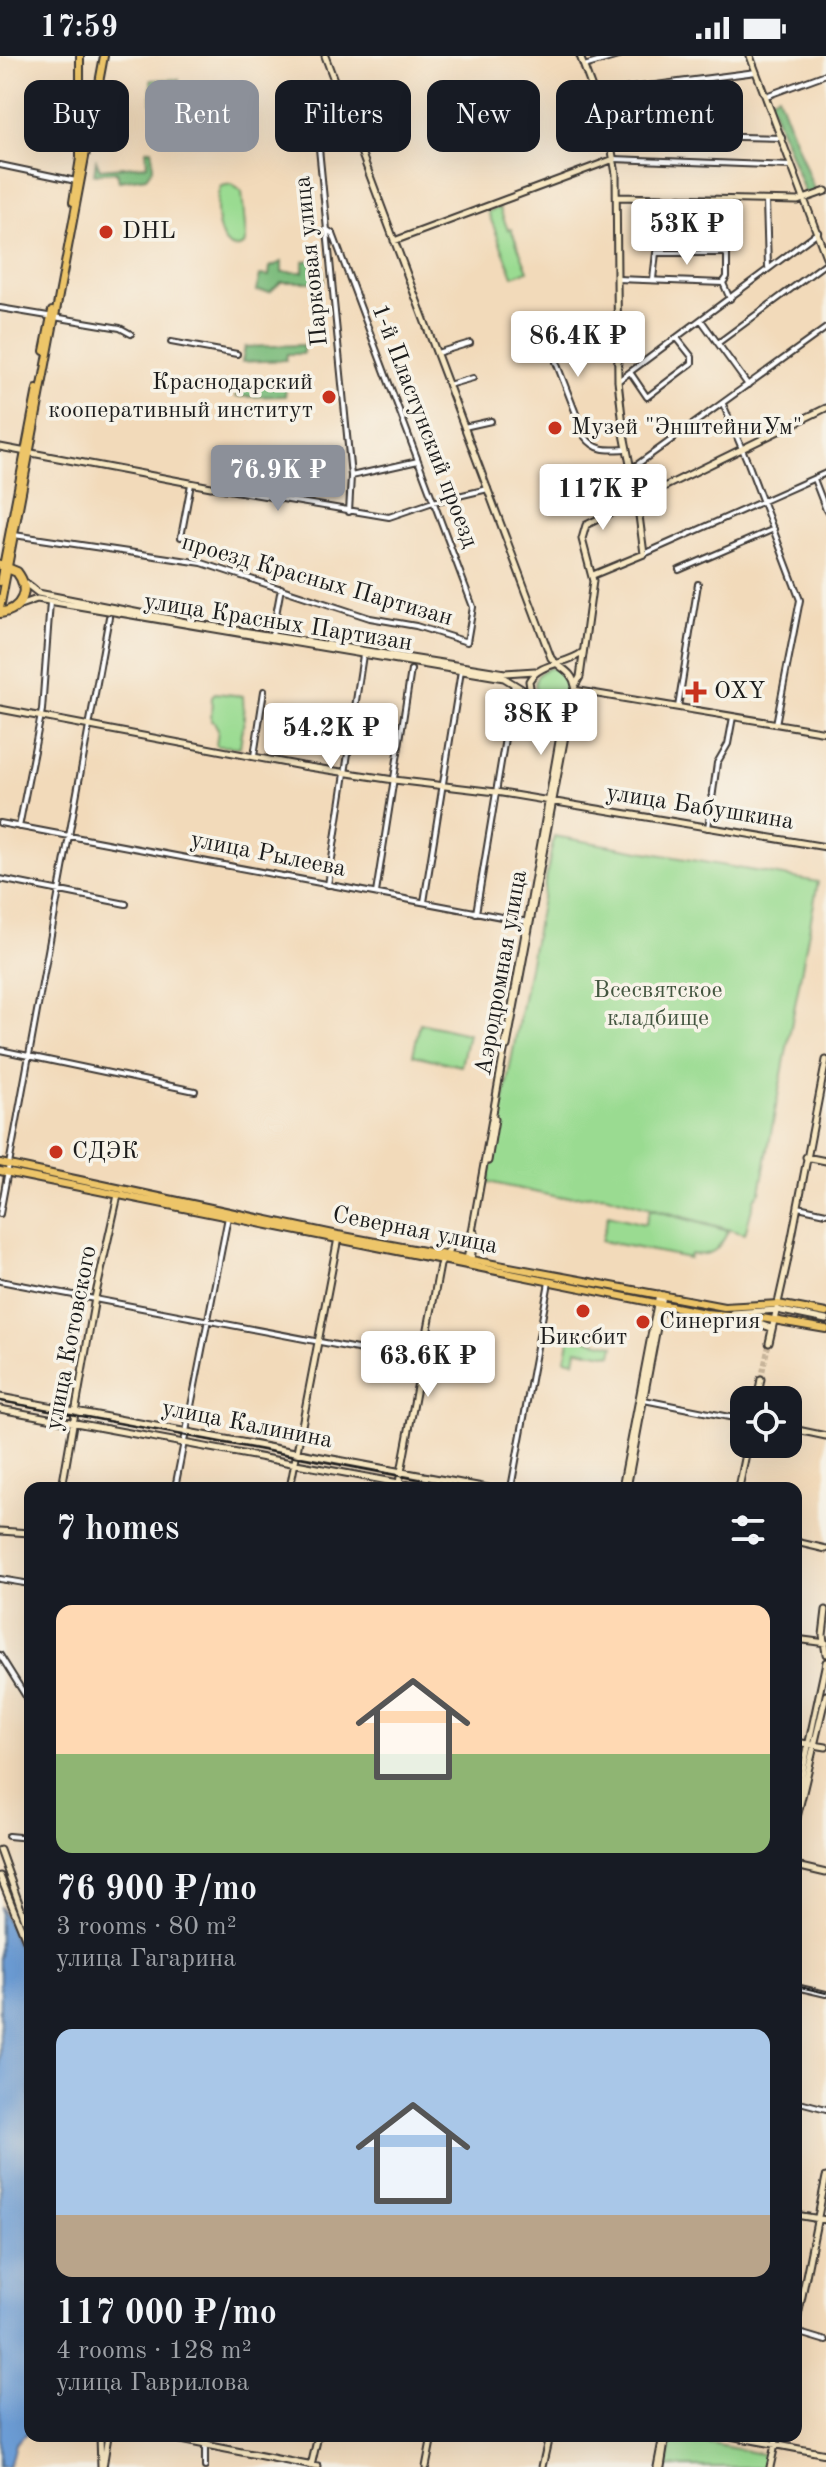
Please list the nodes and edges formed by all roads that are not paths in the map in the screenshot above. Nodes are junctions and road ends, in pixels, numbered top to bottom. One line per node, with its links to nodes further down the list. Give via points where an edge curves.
1 (80, 56): 10 (main road)
2 (325, 56): 12 (street)
3 (580, 56): 7 (street)
4 (618, 56): 7 (street)
5 (750, 56): 8 (street)
6 (104, 57): 11 (main road)
7 (584, 66): 13 (street)
8 (756, 72): 14 (street); 15 (street)
9 (826, 74): 15 (street)
10 (80, 80)
11 (100, 80)
12 (334, 80)
13 (589, 80)
14 (694, 80)
15 (766, 96): 17 (street)
16 (743, 137): 17 (street)
17 (782, 138): 25 (street)
18 (79, 152): 26 (main road)
19 (85, 152): 26 (main road)
20 (319, 152): 31 (street, Парковая улица)
21 (361, 152): 33 (street)
22 (613, 152): 23 (street)
23 (614, 159): 25 (street); 28 (street); 33 (street)
24 (0, 165): 26 (street)
25 (793, 166): 29 (street)
26 (78, 182): 41 (main road)
27 (826, 191): 29 (street)
28 (618, 197): 30 (street); 36 (street)
29 (805, 200): 30 (street); 32 (street)
30 (766, 201): 35 (street)
31 (326, 229): 65 (street, 1-й Пластунский проезд, via 333,234); 68 (street, Парковая улица)
32 (818, 232): 34 (street); 35 (street)
33 (394, 241): 50 (street)
34 (826, 260): 49 (street)
35 (769, 268): 39 (street)
36 (617, 279): 37 (street); 45 (street)
37 (653, 279): 38 (street); 38 (street, via 656,253 725,253)
38 (723, 283): 39 (street)
39 (730, 299): 42 (street)
40 (0, 308): 41 (street)
41 (53, 318): 44 (street); 64 (main road)
42 (701, 320): 46 (street); 49 (street)
43 (826, 328): 56 (street)
44 (131, 334)
45 (617, 338): 54 (street); 63 (street, via 558,356 556,362 591,445)
46 (677, 338): 52 (street); 52 (street, via 692,363 647,397)
47 (171, 342): 51 (street)
48 (470, 343): 50 (street)
49 (718, 343): 56 (street)
50 (437, 353): 55 (street)
51 (237, 354)
52 (630, 372): 54 (street)
53 (473, 378): 55 (street)
54 (618, 381): 63 (street)
55 (448, 385): 60 (street)
56 (748, 385): 57 (street)
57 (723, 404): 62 (street); 66 (street)
58 (826, 408): 62 (street)
59 (491, 421): 60 (street)
60 (464, 427): 72 (street)
61 (0, 447): 64 (street)
62 (743, 448): 73 (street); 74 (street)
63 (626, 449): 66 (street)
64 (27, 452): 70 (street); 79 (main road); 82 (main road)
65 (418, 461): 68 (street); 75 (street, 1-й Пластунский проезд)
66 (631, 469): 73 (street)
67 (826, 473): 69 (street)
68 (351, 476): 77 (street, Парковая улица)
69 (814, 479): 74 (street); 76 (street)
70 (191, 483): 71 (street); 80 (street)
71 (211, 487): 77 (street)
72 (488, 489): 75 (street); 97 (street)
73 (637, 500): 81 (street); 84 (street, via 583,529)
74 (762, 501): 78 (street); 81 (street)
75 (433, 502): 77 (street, via 389,517); 94 (street, 1-й Пластунский проезд, via 473,607)
76 (826, 510)
77 (349, 512)
78 (774, 529): 83 (street); 112 (street, via 800,600)
79 (14, 535): 82 (main road); 88 (street, проезд Красных Партизан, via 197,562)
80 (181, 537)
81 (644, 554): 84 (street)
82 (4, 565): 85 (highway); 86 (main road); 91 (main road)
83 (679, 570)
84 (593, 575): 95 (street, Аэродромная улица)
85 (23, 581): 90 (highway); 93 (street, улица Красных Партизан, via 38,593)
86 (0, 582)
87 (698, 584): 108 (street)
88 (281, 588): 93 (street); 94 (street, проезд Красных Партизан)
89 (50, 602): 90 (street, улица Красных Партизан, via 32,600); 96 (street, улица Красных Партизан); 110 (street)
90 (17, 607): 91 (highway)
91 (0, 611)
92 (109, 617): 113 (street)
93 (272, 636): 101 (street, улица Красных Партизан, via 505,673)
94 (467, 642)
95 (583, 652): 98 (street); 104 (street, Аэродромная улица)
96 (363, 655): 102 (street, улица Красных Партизан); 116 (street)
97 (551, 658): 98 (street); 99 (street)
98 (557, 665): 99 (street); 104 (street, via 569,671)
99 (547, 667): 101 (street)
100 (411, 670): 117 (street)
101 (538, 670): 106 (street, via 529,681)
102 (461, 671): 103 (street, улица Красных Партизан); 118 (street)
103 (514, 684): 106 (street, улица Красных Партизан); 119 (street)
104 (574, 690): 107 (street, via 558,705); 108 (street); 120 (street, Аэродромная улица)
105 (264, 691): 115 (street)
106 (531, 694): 107 (street)
107 (539, 702): 120 (street, Аэродромная улица, via 561,726)
108 (678, 707): 111 (street)
109 (0, 709): 110 (street, улица Бабушкина)
110 (40, 717): 113 (street, улица Бабушкина); 122 (street)
111 (733, 717): 112 (street); 123 (street, via 728,744 717,763)
112 (776, 724): 114 (street)
113 (90, 726): 115 (street, улица Бабушкина); 124 (street)
114 (826, 732)
115 (254, 757): 116 (street, улица Бабушкина)
116 (345, 772): 117 (street, улица Бабушкина); 127 (street)
117 (394, 780): 118 (street, улица Бабушкина); 129 (street)
118 (443, 784): 119 (street, улица Бабушкина); 130 (street)
119 (496, 792): 120 (street, улица Бабушкина); 132 (street)
120 (550, 802): 123 (street, улица Бабушкина); 133 (street, Аэродромная улица)
121 (0, 823): 122 (street, улица Рылеева)
122 (19, 827): 124 (street, улица Рылеева)
123 (708, 828): 125 (street, улица Бабушкина)
124 (68, 835): 127 (street, улица Рылеева); 128 (street)
125 (826, 847)
126 (0, 879): 128 (street)
127 (328, 885): 129 (street, улица Рылеева)
128 (58, 891): 131 (street); 135 (street)
129 (376, 894): 130 (street, улица Рылеева)
130 (424, 903): 132 (street, улица Рылеева)
131 (126, 904)
132 (476, 913): 133 (street, улица Рылеева)
133 (528, 921): 148 (street, Аэродромная улица); 151 (street, Аэродромная улица)
134 (0, 1050): 135 (street)
135 (30, 1055): 137 (street); 141 (street)
136 (826, 1060): 138 (street)
137 (195, 1091)
138 (806, 1157): 139 (street); 144 (street)
139 (826, 1161)
140 (0, 1163): 141 (main road, Северная улица)
141 (6, 1169): 142 (main road, Северная улица); 143 (main road, Северная улица); 146 (street)
142 (118, 1195): 143 (main road, Северная улица); 155 (street, улица Котовского)
143 (176, 1203): 147 (main road, Северная улица)
144 (798, 1207): 145 (street); 157 (street)
145 (826, 1213)
146 (0, 1214)
147 (228, 1214): 149 (main road, Северная улица); 163 (street)
148 (472, 1234): 150 (street); 151 (street, Аэродромная улица)
149 (338, 1238): 150 (main road, Северная улица); 166 (street)
150 (442, 1259): 151 (main road, Северная улица); 168 (street)
151 (468, 1262): 153 (main road, Северная улица); 154 (main road, Северная улица)
152 (0, 1281): 155 (street)
153 (549, 1282): 156 (main road, Северная улица); 191 (street)
154 (661, 1295): 156 (street); 157 (main road, Северная улица, via 724,1307)
155 (95, 1298): 163 (street); 174 (street, улица Котовского)
156 (660, 1303): 158 (main road, Северная улица); 172 (street); 192 (street)
157 (778, 1307): 158 (street, Северная улица); 159 (main road, Северная улица); 161 (street); 162 (street, Северная улица)
158 (720, 1313): 160 (main road, Северная улица)
159 (826, 1313)
160 (743, 1318): 161 (main road, Северная улица); 164 (street, Северная улица)
161 (774, 1320): 164 (street); 165 (main road, Северная улица)
162 (826, 1320)
163 (206, 1321): 166 (street); 178 (street)
164 (771, 1329): 167 (street)
165 (826, 1329)
166 (317, 1341): 168 (street); 181 (street)
167 (769, 1343)
168 (420, 1361): 184 (street)
169 (761, 1379): 170 (street)
170 (760, 1386)
171 (0, 1397): 174 (street, улица Калинина)
172 (644, 1400): 175 (street); 193 (street)
173 (0, 1409): 176 (street, улица Калинина)
174 (77, 1411): 176 (street, улица Котовского); 178 (street, улица Калинина)
175 (730, 1417)
176 (74, 1423): 180 (street, улица Калинина); 185 (street, улица Котовского)
177 (802, 1431): 179 (street)
178 (187, 1432): 180 (street); 181 (street, улица Калинина)
179 (826, 1436)
180 (184, 1444): 183 (street, улица Калинина); 186 (street)
181 (297, 1453): 183 (street); 184 (street, улица Калинина)
182 (745, 1458): 194 (street)
183 (295, 1464): 187 (street); 188 (street, улица Калинина)
184 (400, 1472): 189 (street); 190 (street, улица Калинина)
185 (63, 1482)
186 (176, 1482)
187 (291, 1482)
188 (379, 1482)
189 (399, 1482)
190 (455, 1482)
191 (512, 1482)
192 (625, 1482)
193 (625, 1482)
194 (740, 1482)
195 (0, 1531): 196 (street)
196 (24, 1533)
197 (802, 1543): 198 (street)
198 (826, 1549)
199 (0, 1579): 200 (street)
200 (24, 1583)
201 (826, 1610): 203 (street)
202 (802, 1640): 203 (street)
203 (825, 1643): 204 (street)
204 (826, 1654)
205 (0, 1655): 208 (street)
206 (826, 1662): 207 (street)
207 (823, 1687): 211 (street)
208 (24, 1693)
209 (826, 1695): 211 (street)
210 (802, 1743): 211 (street)
211 (811, 1744): 212 (street); 213 (street); 214 (street)
212 (826, 1747)
213 (802, 1779)
214 (802, 1791)
215 (8, 1836): 216 (street)
216 (24, 1837)
217 (0, 1850): 221 (street)
218 (802, 1867): 219 (street)
219 (826, 1873)
220 (0, 1876): 222 (street)
221 (24, 1917)
222 (24, 1935)
223 (802, 1988): 224 (street)
224 (826, 1994)
225 (802, 2103): 226 (street)
226 (826, 2109)
227 (826, 2177): 229 (street)
228 (802, 2216): 229 (street)
229 (817, 2218): 230 (street); 231 (street)
230 (826, 2220)
231 (802, 2297)
232 (802, 2331): 233 (street)
233 (826, 2341)
234 (100, 2442): 246 (street)
235 (107, 2442): 246 (street)
236 (190, 2442): 244 (street)
237 (206, 2442): 244 (street)
238 (317, 2442): 248 (street)
239 (433, 2442): 249 (street)
240 (548, 2442): 250 (street)
241 (664, 2442): 251 (street)
242 (764, 2442): 243 (street)
243 (775, 2444): 245 (street); 252 (street)
244 (205, 2445): 247 (street); 248 (street)
245 (826, 2454)
246 (102, 2467)
247 (205, 2467)
248 (313, 2467)
249 (427, 2467)
250 (542, 2467)
251 (659, 2467)
252 (770, 2467)

